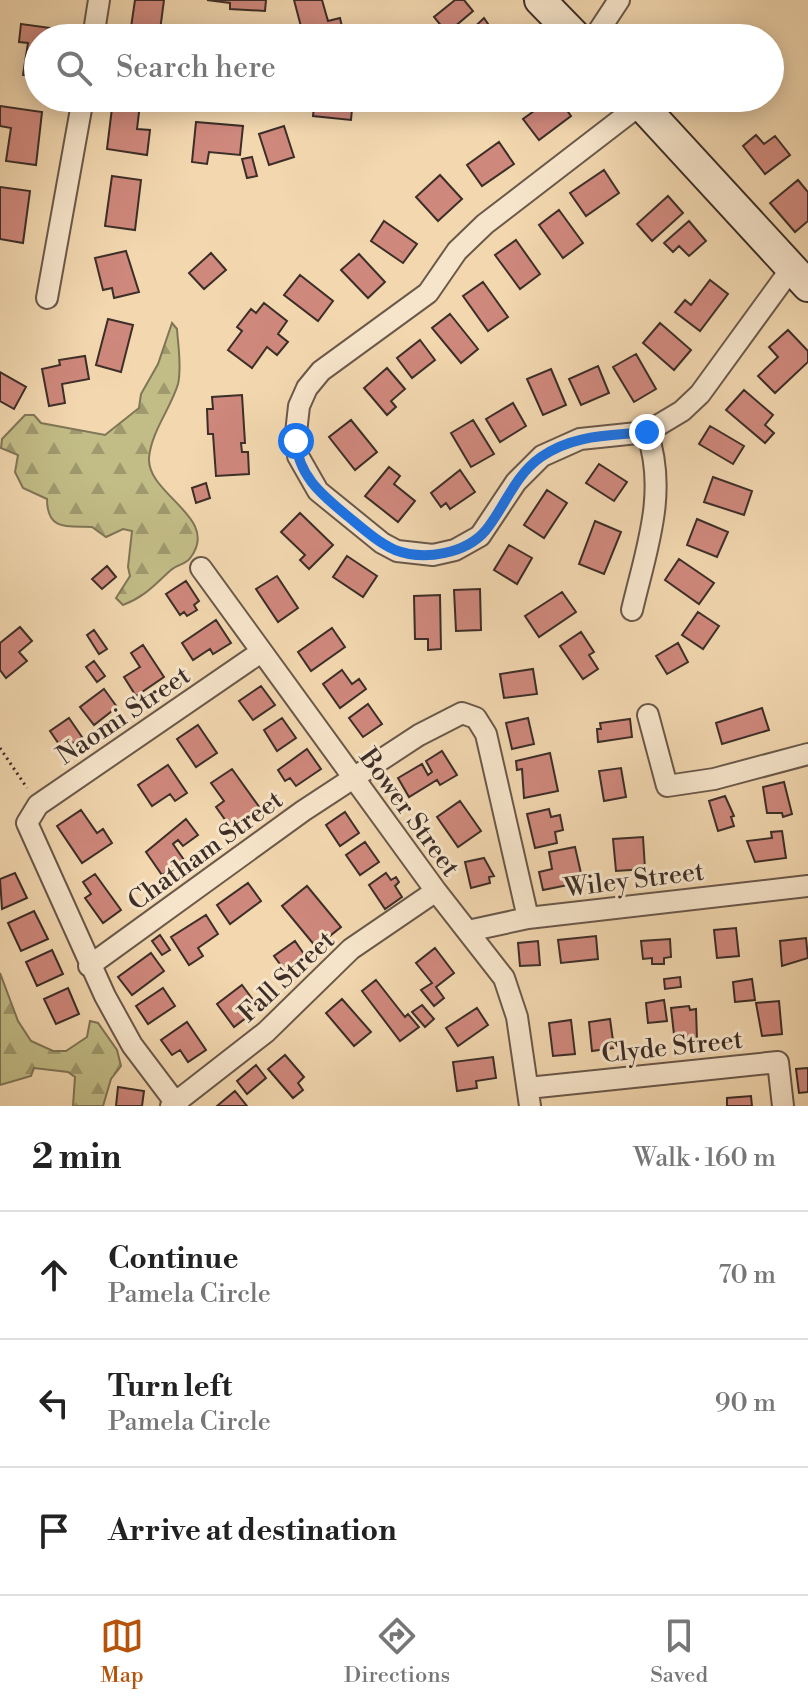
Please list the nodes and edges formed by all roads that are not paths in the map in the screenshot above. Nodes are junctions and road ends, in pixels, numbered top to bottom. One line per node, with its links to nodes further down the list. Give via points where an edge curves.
1 (99, 0): 4 (street)
2 (540, 0): 5 (main road)
3 (619, 0): 6 (street)
4 (95, 24)
5 (563, 24)
6 (603, 24)
7 (80, 112): 11 (street)
8 (624, 112): 12 (street, via 485,224 457,251 428,293 321,371 303,397 296,433 301,466 324,497 397,551 433,555 480,536 528,468 560,446 601,434)
9 (648, 112): 10 (main road)
10 (800, 278): 12 (street, via 700,394)
11 (47, 298)
12 (647, 432): 14 (street, via 657,498)
13 (201, 568): 15 (street, Bower Street)
14 (632, 610)
15 (261, 652): 18 (street, Bower Street); 23 (street, Naomi Street, via 38,805 29,817 28,829)
16 (648, 715): 17 (street, via 664,783 673,786)
17 (808, 754)
18 (354, 780): 20 (street, Bower Street); 21 (street, Chatham Street, via 445,719 473,715 486,734); 23 (street, Chatham Street)
19 (808, 886): 21 (street, Wiley Street)
20 (436, 891): 22 (street, Bower Street); 25 (street, Fall Street, via 351,949 266,1032)
21 (528, 918): 22 (street, Wiley Street)
22 (468, 931): 24 (street, Bower Street, via 504,978 511,996)
23 (89, 966): 25 (street, via 132,1045)
24 (529, 1097): 26 (street, Clyde Street, via 778,1062)
25 (175, 1105)
26 (783, 1106)

